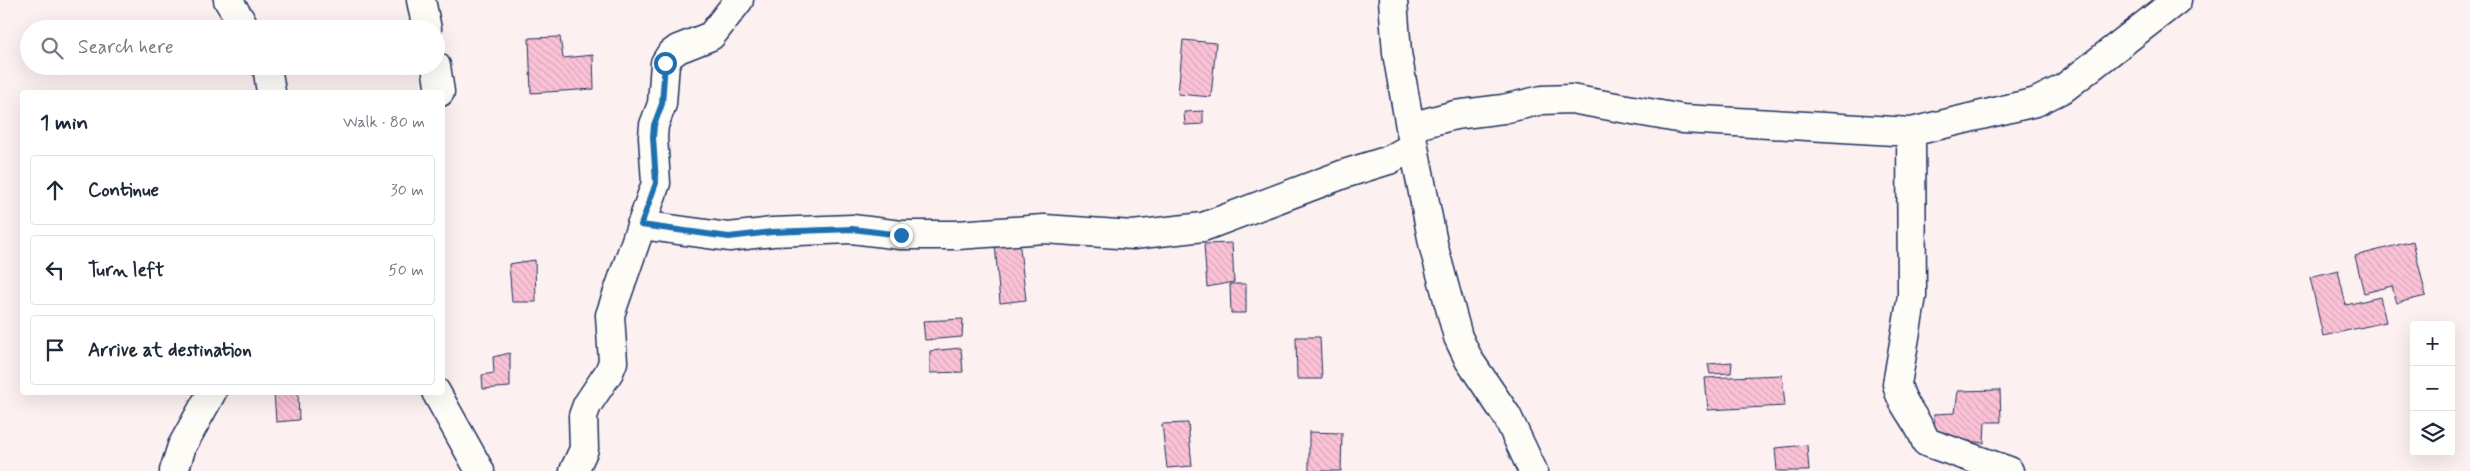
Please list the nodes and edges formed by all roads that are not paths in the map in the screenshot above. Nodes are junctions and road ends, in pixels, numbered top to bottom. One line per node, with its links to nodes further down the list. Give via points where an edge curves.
1 (228, 0): 6 (street)
2 (421, 0): 7 (street)
3 (739, 0): 14 (street, via 711,36 678,49 665,63 662,104 653,137 656,183)
4 (1393, 0): 13 (street, via 1397,52)
5 (2177, 0): 12 (street, via 2064,88 2036,102)
6 (240, 20)
7 (425, 20)
8 (268, 75): 10 (street)
9 (437, 75): 11 (street)
10 (271, 90)
11 (440, 90)
12 (1911, 132): 13 (street, via 1683,119 1571,99 1542,100 1455,115); 21 (street, via 1912,296 1897,384 1899,396 1921,426 1926,442)
13 (1412, 137): 14 (street, via 1389,160 1203,227 1133,235 1044,229 901,235 852,229 729,237); 20 (street, via 1434,248 1458,338 1507,416)
14 (641, 225): 19 (street, via 610,315 613,362 583,416 584,449)
15 (210, 395): 17 (street, via 182,446)
16 (438, 395): 18 (street)
17 (174, 471)
18 (480, 471)
19 (574, 471)
20 (1533, 471)
21 (2009, 471)

